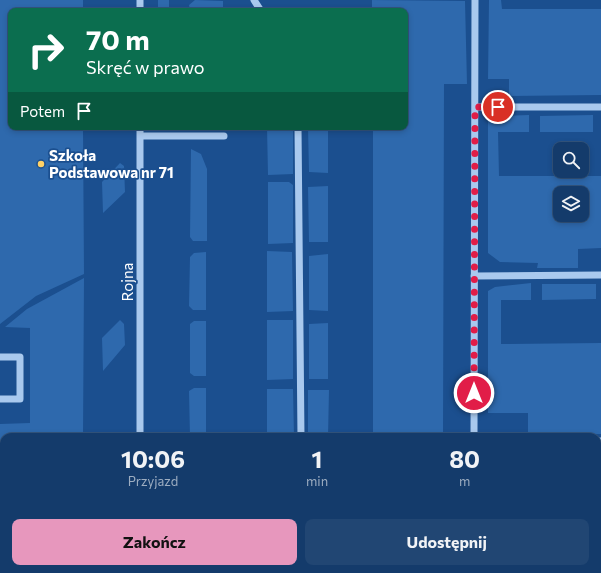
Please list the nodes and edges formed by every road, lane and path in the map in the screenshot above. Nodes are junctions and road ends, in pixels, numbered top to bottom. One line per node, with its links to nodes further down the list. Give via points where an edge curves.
1 (475, 0): 2 (street)
2 (475, 107): 3 (street); 8 (street)
3 (601, 107)
4 (140, 130): 6 (street, Rojna)
5 (298, 130): 13 (street)
6 (140, 136): 7 (street); 12 (street, Rojna)
7 (224, 136)
8 (474, 276): 9 (street); 14 (street)
9 (601, 276)
10 (0, 357): 11 (street, via 20,358 20,399)
11 (0, 399)
12 (140, 433)
13 (300, 433)
14 (474, 433)

